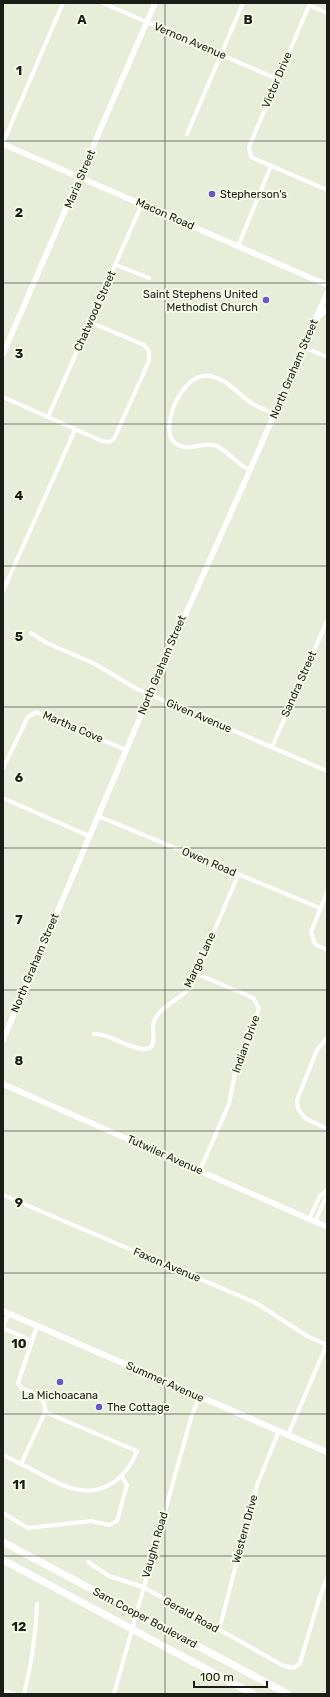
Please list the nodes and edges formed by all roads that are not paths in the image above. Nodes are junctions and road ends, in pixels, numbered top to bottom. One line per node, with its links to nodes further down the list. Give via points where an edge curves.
1 (63, 3): 11 (street)
2 (102, 3): 7 (street, Vernon Avenue)
3 (155, 3): 7 (main road, Maria Street)
4 (243, 3): 8 (street)
5 (309, 4): 6 (street); 9 (street, Victor Drive)
6 (327, 13)
7 (147, 22): 8 (street, Vernon Avenue); 13 (main road, Maria Street)
8 (221, 54): 9 (street, Vernon Avenue); 10 (street)
9 (277, 79): 12 (street, Victor Drive, via 249,147 251,157)
10 (187, 134)
11 (3, 144): 13 (main road, Macon Road)
12 (271, 166): 14 (street); 16 (street)
13 (81, 177): 15 (main road, Macon Road); 25 (main road, Maria Street)
14 (327, 190)
15 (142, 204): 16 (main road, Macon Road); 17 (street, Chatwood Street)
16 (238, 246): 19 (main road, Macon Road)
17 (116, 264): 18 (street); 23 (street, Chatwood Street)
18 (149, 278)
19 (327, 285)
20 (327, 293): 22 (main road, North Graham Street)
21 (327, 309): 22 (main road)
22 (315, 319): 24 (main road, North Graham Street)
23 (90, 322): 29 (street, Chatwood Street); 30 (street, via 147,347 150,354 118,434 113,440 107,442)
24 (303, 347): 26 (street); 28 (main road, North Graham Street)
25 (3, 354)
26 (327, 357)
27 (3, 397): 29 (street)
28 (275, 414): 31 (main road, North Graham Street); 31 (street, via 249,401 228,383 208,376 198,377 189,382 175,403 170,430 173,441 187,447 215,446)
29 (48, 418): 30 (street)
30 (75, 430): 32 (street)
31 (250, 470): 35 (main road, North Graham Street)
32 (3, 591)
33 (327, 621): 36 (street, Sandra Street)
34 (31, 633): 35 (street, Given Avenue)
35 (150, 694): 36 (street, Given Avenue); 37 (main road, North Graham Street)
36 (272, 747): 39 (street, Given Avenue)
37 (126, 750): 38 (street, Martha Cove, via 36,712 28,716); 41 (main road, North Graham Street)
38 (3, 768)
39 (327, 771)
40 (3, 798): 42 (street)
41 (98, 816): 42 (main road, North Graham Street); 43 (street, Owen Road)
42 (89, 836): 50 (main road, North Graham Street)
43 (238, 875): 45 (street, Owen Road); 47 (street, Margo Lane)
44 (327, 892): 45 (street)
45 (320, 908): 46 (street, via 311,929 313,941)
46 (327, 950)
47 (197, 974): 48 (street, Margo Lane, via 188,990 166,1004 156,1017 150,1048 138,1048 104,1035); 53 (street, Indian Drive, via 254,999 259,1008 237,1063 229,1104)
48 (94, 1034)
49 (327, 1038): 52 (street, via 317,1050 297,1100 298,1109 305,1118)
50 (3, 1040)
51 (3, 1084): 53 (main road, Tutwiler Avenue)
52 (327, 1129)
53 (200, 1170): 56 (main road, Tutwiler Avenue)
54 (327, 1190): 56 (street, via 321,1194)
55 (3, 1195): 62 (street, Faxon Avenue, via 256,1303 307,1336)
56 (312, 1221): 57 (main road, Tutwiler Avenue)
57 (327, 1227)
58 (6, 1312): 59 (main road, Summer Avenue); 60 (street)
59 (37, 1326): 61 (street); 63 (main road, Summer Avenue)
60 (3, 1327): 61 (street)
61 (32, 1341): 64 (street, via 18,1383 21,1388 40,1396 46,1405)
62 (327, 1344): 66 (street)
63 (199, 1397): 65 (main road, Summer Avenue); 76 (street, Vaughn Road)
64 (45, 1412): 69 (street); 70 (street, via 136,1451)
65 (279, 1431): 66 (main road, Summer Avenue); 78 (street, Western Drive, via 257,1485)
66 (288, 1435): 67 (main road, Summer Avenue)
67 (327, 1452)
68 (3, 1455): 69 (street)
69 (21, 1464): 70 (street, via 80,1490 106,1487)
70 (122, 1477): 71 (street, via 126,1485 117,1522 114,1525 91,1521 28,1528)
71 (3, 1513)
72 (3, 1541): 84 (highway, Sam Cooper Boulevard)
73 (3, 1562): 83 (highway, Sam Cooper Boulevard)
74 (88, 1562): 76 (street, Gerald Road, via 109,1576)
75 (327, 1578): 78 (street, Gerald Road, via 300,1663 294,1668 284,1666)
76 (143, 1587): 78 (street, Gerald Road); 82 (street, Vaughn Road)
77 (37, 1604): 81 (street, via 34,1653)
78 (219, 1630)
79 (3, 1691): 80 (street)
80 (14, 1694)
81 (24, 1694)
82 (114, 1694)
83 (253, 1694)
84 (288, 1694)

